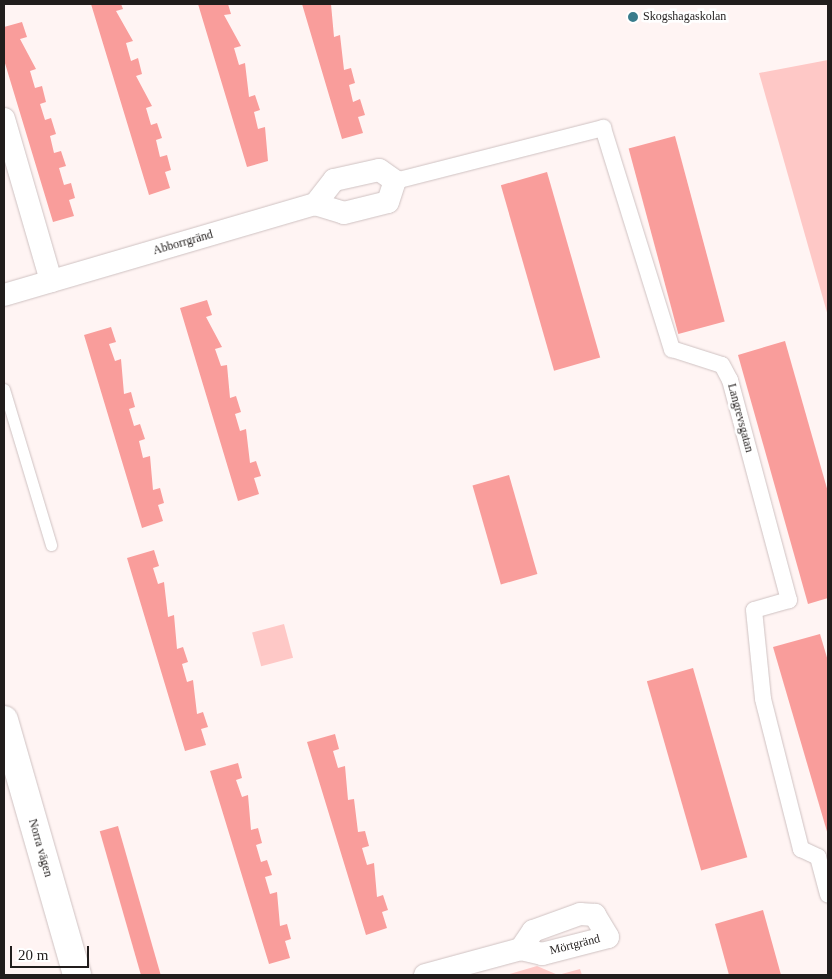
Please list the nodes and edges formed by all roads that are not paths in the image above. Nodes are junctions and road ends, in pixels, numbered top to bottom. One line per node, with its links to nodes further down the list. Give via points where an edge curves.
1 (4, 119): 4 (street)
2 (395, 181): 3 (street, via 379,170 334,180); 3 (street, via 388,202 344,213); 9 (street, Langrevsgatan, via 603,128 672,349 722,365 730,380 789,600 754,610 763,699 801,848 818,857)
3 (315, 204): 4 (street, Abborrgränd)
4 (51, 281): 5 (street, Abborrgränd)
5 (4, 295)
6 (4, 389): 7 (lane)
7 (50, 544)
8 (4, 720): 11 (street, Norra vägen)
9 (828, 894)
10 (521, 949): 12 (street)
11 (77, 975)
12 (425, 975)

